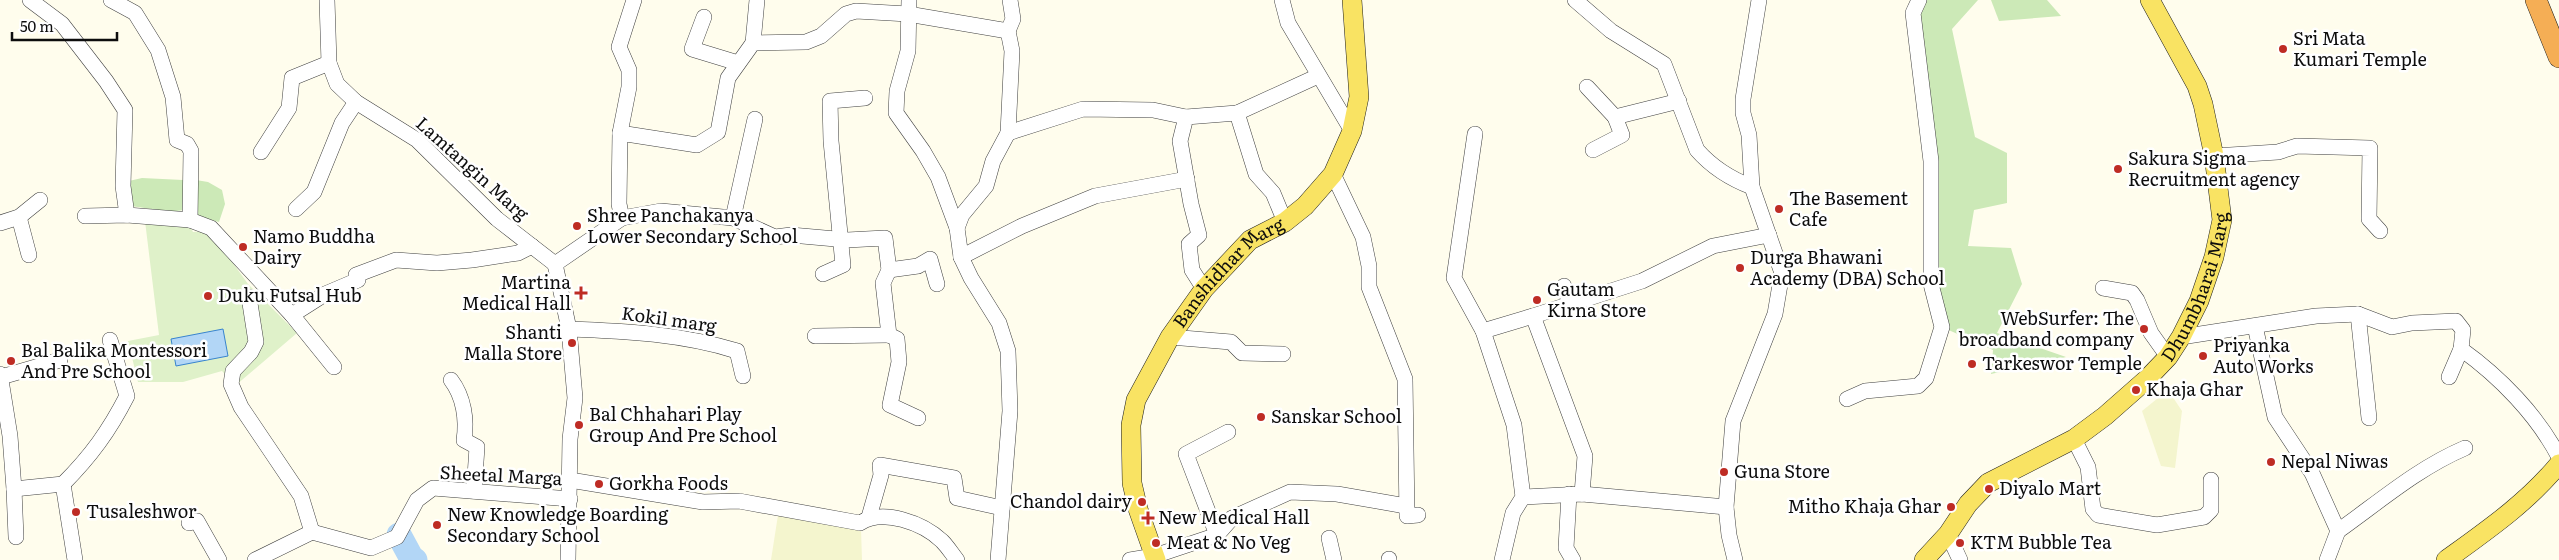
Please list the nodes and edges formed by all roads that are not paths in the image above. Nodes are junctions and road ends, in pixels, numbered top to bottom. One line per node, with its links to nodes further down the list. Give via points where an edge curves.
1 (30, 0): 42 (street, via 62,24 124,110)
2 (111, 0): 47 (street, via 135,13 158,50 173,97 177,140 187,144 191,151)
3 (327, 0): 19 (street, Lamtangin Marg)
4 (634, 0): 31 (street, via 619,48 629,70)
5 (757, 0): 17 (street)
6 (1010, 0): 16 (street, via 1013,19)
7 (1282, 0): 21 (street, via 1288,23)
8 (1352, 0): 30 (main road, Banshidhar Marg, via 1359,97)
9 (1575, 0): 24 (street, via 1611,31 1664,64)
10 (1759, 0): 39 (street, via 1743,99 1743,113 1750,135)
11 (1919, 0): 86 (street, via 1913,13 1930,161 1930,284 1942,327 1926,378 1918,386 1864,391)
12 (2150, 0): 36 (main road, Dhumbharai Marg, via 2197,86)
13 (2536, 0): 18 (highway)
14 (909, 7): 16 (street); 17 (street, via 846,14 821,36 806,42); 50 (street, via 908,51 897,91 896,113 938,177)
15 (704, 17): 20 (street, via 692,49)
16 (1008, 31): 32 (street, via 1012,59)
17 (754, 43): 20 (street)
18 (2559, 57)
19 (330, 63): 25 (street, Lamtangin Marg, via 336,84); 35 (street, via 292,78 289,108)
20 (738, 63): 31 (street, via 728,78 718,132 710,139 697,145)
21 (1318, 76): 26 (street); 30 (street)
22 (1587, 87): 28 (street)
23 (865, 98): 53 (street, via 830,101)
24 (1679, 101): 28 (street); 39 (street, via 1697,150 1737,182)
25 (356, 102): 41 (street, via 342,123 314,192); 54 (street, Lamtangin Marg, via 417,140 497,219)
26 (1237, 113): 27 (street); 48 (street, via 1256,174 1273,193)
27 (1186, 117): 32 (street, via 1153,110 1083,109); 38 (street, via 1180,141)
28 (1615, 117): 34 (street, via 1622,135)
29 (755, 119): 46 (street)
30 (1352, 131): 37 (main road, Banshidhar Marg)
31 (620, 132): 45 (street, via 619,204)
32 (1008, 133): 50 (street, via 994,160 986,186 962,215)
33 (1475, 134): 71 (street, via 1454,278)
34 (1593, 150)
35 (261, 152)
36 (2214, 156): 51 (street, via 2278,152 2297,146 2370,148 2369,219); 75 (main road, Dhumbharai Marg, via 2222,220 2199,301)
37 (1333, 174): 48 (main road, Banshidhar Marg); 110 (street, via 1363,237 1369,266 1369,287 1405,379 1408,483 1412,510 1337,494 1290,492 1232,518)
38 (1187, 179): 56 (street, via 1095,196 1022,226); 63 (street, via 1199,235 1189,244 1192,270)
39 (1752, 187): 52 (street)
40 (40, 200): 44 (street)
41 (296, 209)
42 (126, 215): 43 (street); 47 (street)
43 (85, 216)
44 (19, 217): 49 (street); 55 (street)
45 (622, 218): 46 (street, via 661,211); 57 (street)
46 (733, 218): 53 (street, via 775,237)
47 (190, 220): 67 (street, via 211,228)
48 (1284, 222): 63 (main road, Banshidhar Marg, via 1250,240)
49 (0, 224)
50 (958, 228): 56 (street)
51 (2380, 231)
52 (1769, 235): 65 (street, via 1713,246 1642,281); 103 (street, via 1782,273 1775,314 1733,421)
53 (841, 238): 58 (street, via 885,238); 59 (street, via 842,265)
54 (532, 246): 57 (street, Lamtangin Marg); 67 (street, via 518,252 472,260 437,263 396,260 356,275 358,280 325,294)
55 (30, 254)
56 (961, 257): 104 (street, via 999,323 1008,351 1010,411)
57 (555, 264): 70 (street)
58 (889, 270): 60 (street, via 918,266 930,259); 72 (street, via 883,283)
59 (823, 274)
60 (937, 284)
61 (1564, 286): 65 (street)
62 (2103, 288): 79 (street, via 2132,293 2151,333)
63 (1204, 289): 74 (main road, Banshidhar Marg)
64 (249, 296): 108 (street, via 256,342 233,371 231,384 241,407 301,496)
65 (1570, 304): 68 (street)
66 (2358, 314): 69 (street, via 2316,316); 77 (street, via 2392,327 2456,321 2463,330); 88 (street)
67 (292, 315): 81 (street)
68 (1532, 316): 71 (street); 100 (street, via 1585,456)
69 (2255, 326): 75 (street); 107 (street, via 2275,417 2312,473)
70 (569, 329): 83 (street, Kokil marg, via 631,331 714,344 737,351); 95 (street, via 575,398)
71 (1483, 330): 101 (street, via 1514,425)
72 (889, 335): 73 (street); 87 (street, via 897,338 899,362 890,405)
73 (815, 336)
74 (1170, 337): 78 (street, via 1231,342 1242,353); 113 (main road, Banshidhar Marg, via 1136,400 1131,425 1132,483)
75 (2181, 337): 79 (main road, Dhumbharai Marg)
76 (110, 340): 97 (street, via 127,396 110,429 88,459)
77 (2461, 349): 84 (street); 93 (street, via 2484,366 2540,424)
78 (1283, 354)
79 (2168, 357): 91 (main road, Dhumbharai Marg, via 2125,399)
80 (60, 360): 82 (street)
81 (334, 367)
82 (0, 376): 90 (street)
83 (743, 376)
84 (2449, 377)
85 (451, 380): 99 (street, via 457,388 467,422 464,440 477,447)
86 (1847, 399)
87 (918, 418)
88 (2369, 418)
89 (1228, 432): 110 (street, via 1186,454)
90 (5, 437): 98 (street)
91 (2074, 438): 96 (street, via 2088,467 2093,509 2098,516 2157,525 2204,516 2211,510); 109 (main road, Dhumbharai Marg, via 1988,483 1968,504)
92 (2465, 448): 107 (street, via 2414,476)
93 (2559, 457)
94 (2559, 464): 128 (main road, via 2520,504)
95 (570, 480): 102 (street); 105 (street, via 703,502 739,501 860,523)
96 (2211, 480)
97 (63, 484): 98 (street); 114 (street)
98 (14, 489): 111 (street)
99 (474, 491): 102 (street, Sheetal Marga); 108 (street, Sheetal Marga, via 433,488 417,500 397,536 371,548)
100 (1576, 494): 101 (street); 103 (street); 123 (street, via 1566,548)
101 (1523, 497): 122 (street, via 1513,513)
102 (570, 498): 117 (street)
103 (1726, 507): 124 (street)
104 (1002, 508): 105 (street, via 957,498 954,478 880,465 881,475); 119 (street)
105 (869, 517): 118 (street, via 896,517 929,533 942,541)
106 (189, 523): 115 (street, via 197,522)
107 (2338, 531): 127 (street)
108 (312, 532): 116 (street)
109 (1948, 534): 125 (main road, Dhumbharai Marg); 126 (street)
110 (1217, 535): 113 (street)
111 (16, 537)
112 (1329, 538): 121 (street)
113 (1155, 558): 120 (street)
114 (75, 560)
115 (219, 560)
116 (255, 560)
117 (568, 560)
118 (956, 560)
119 (998, 560)
120 (1130, 560)
121 (1334, 560)
122 (1502, 560)
123 (1573, 560)
124 (1735, 560)
125 (1924, 560)
126 (1960, 560)
127 (2327, 560)
128 (2446, 560)

